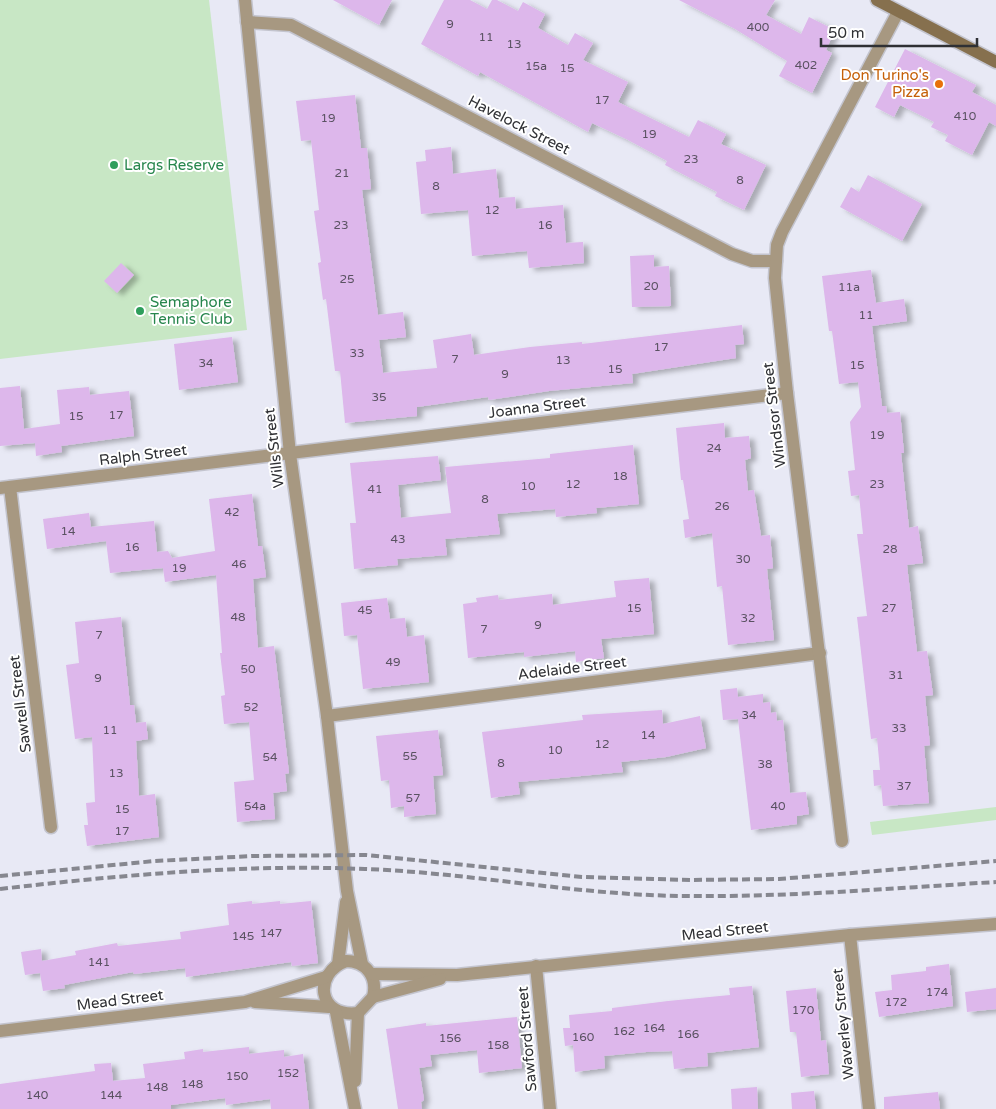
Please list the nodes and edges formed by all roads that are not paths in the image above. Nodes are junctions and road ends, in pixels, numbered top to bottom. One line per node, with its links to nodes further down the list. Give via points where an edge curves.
1 (244, 0): 4 (street, Wills Street)
2 (877, 0): 3 (main road)
3 (898, 12): 5 (main road); 6 (street, Windsor Street, via 782,232)
4 (247, 22): 6 (street, Havelock Street, via 291,25 732,254 752,261); 8 (street, Wills Street)
5 (996, 62)
6 (776, 261): 7 (street, Windsor Street)
7 (787, 393): 8 (street, Joanna Street); 10 (street, Windsor Street)
8 (290, 454): 9 (street, Ralph Street); 11 (street, Wills Street)
9 (5, 487): 12 (street, Sawtell Street)
10 (820, 653): 11 (street, Adelaide Street); 13 (street, Windsor Street)
11 (327, 716): 14 (street, Wills Street)
12 (51, 827)
13 (842, 841)
14 (347, 891): 17 (street, Wills Street); 18 (street, Wills Street)
15 (996, 924): 16 (street, Mead Street)
16 (850, 935): 19 (street, Mead Street); 30 (street, Waverley Street)
17 (338, 964): 18 (street, via 346,961); 22 (street)
18 (362, 964): 20 (street)
19 (536, 966): 21 (street, Mead Street); 29 (street, Sawford Street)
20 (372, 974): 21 (street, Mead Street); 23 (street)
21 (457, 975): 23 (street, Mead Street)
22 (326, 978): 24 (street, Mead Street); 25 (street, via 324,991)
23 (373, 997): 26 (street)
24 (245, 1002): 25 (street, Mead Street); 27 (street, Mead Street)
25 (332, 1009): 26 (street); 28 (street)
26 (358, 1013): 28 (street)
27 (0, 1031)
28 (354, 1105)
29 (550, 1109)
30 (869, 1109)

